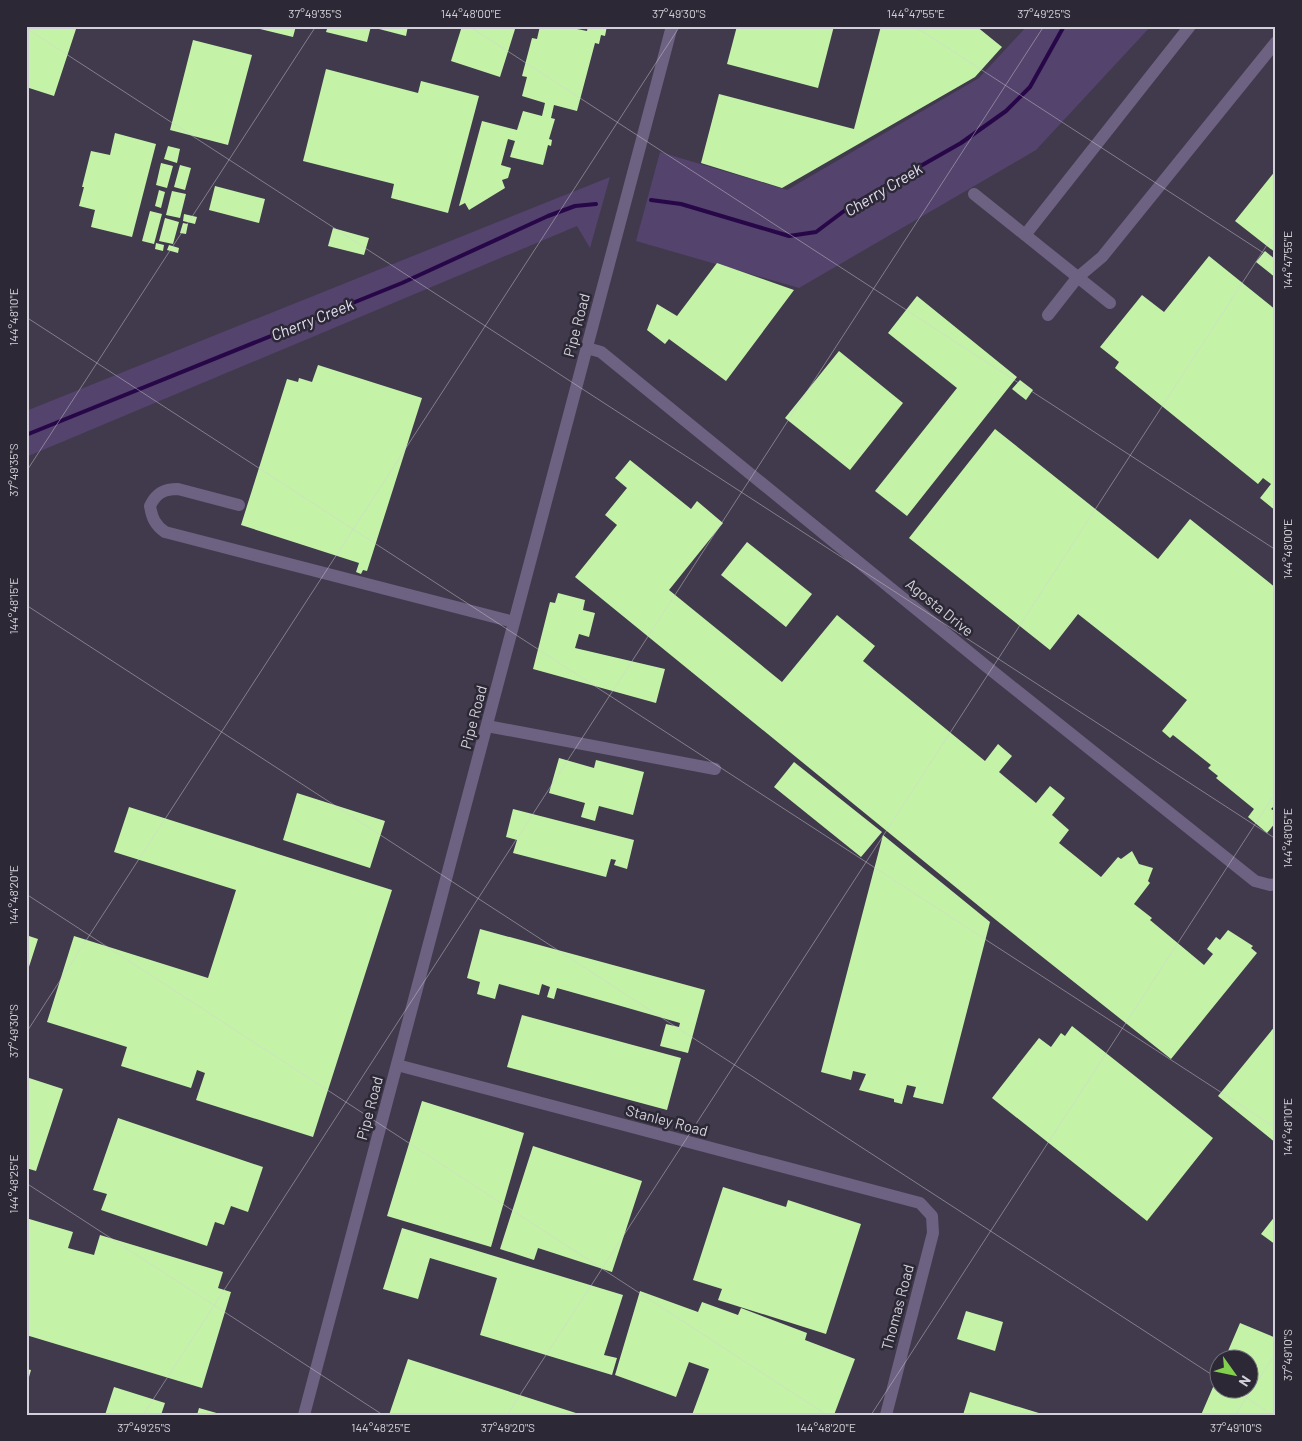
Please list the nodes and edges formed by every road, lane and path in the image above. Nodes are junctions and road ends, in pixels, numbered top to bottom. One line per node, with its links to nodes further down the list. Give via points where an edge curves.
1 (672, 26): 9 (street, Pipe Road)
2 (1190, 26): 5 (street)
3 (1276, 42): 6 (street, via 1102,257)
4 (974, 194): 5 (street)
5 (1025, 235): 6 (street)
6 (1077, 278): 7 (street); 8 (street)
7 (1110, 303)
8 (1048, 315)
9 (587, 348): 11 (street, Pipe Road); 14 (street, Agosta Drive, via 601,352 1255,881)
10 (239, 505): 11 (street, via 170,489 161,491 150,506 152,518 165,532)
11 (514, 622): 12 (street, Pipe Road)
12 (487, 726): 13 (street); 15 (street, Pipe Road)
13 (715, 769)
14 (1276, 884)
15 (397, 1065): 16 (street, Stanley Road, via 920,1204); 17 (street, Pipe Road)
16 (927, 1209): 18 (street, Thomas Road, via 934,1225 933,1233)
17 (304, 1415)
18 (886, 1415)

